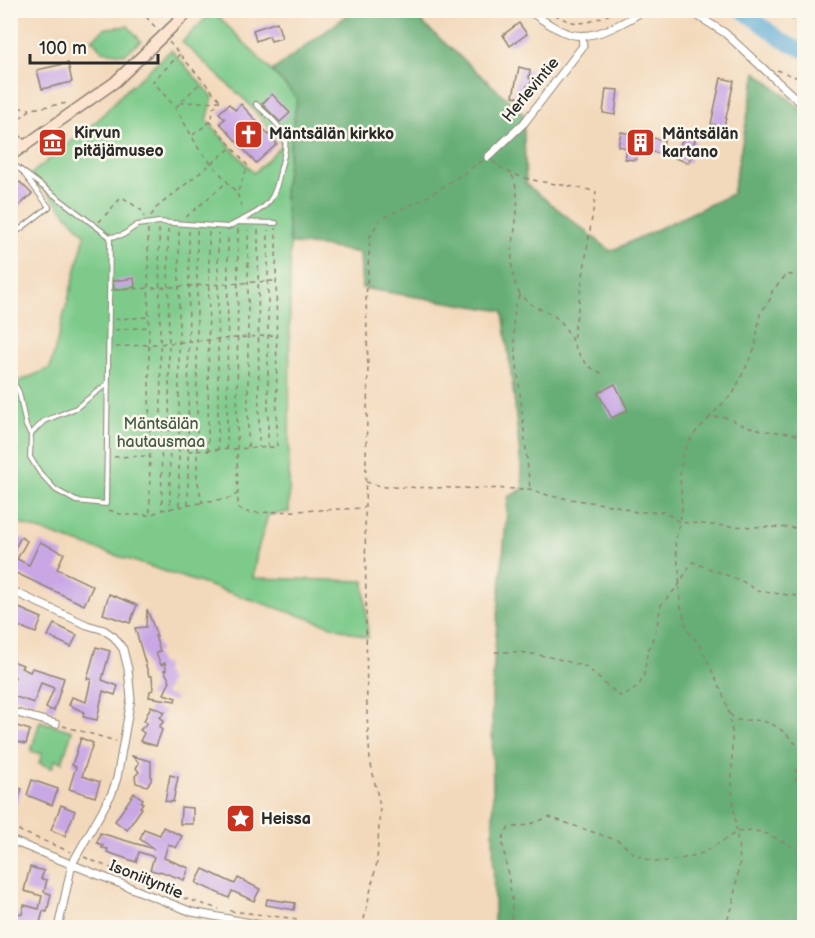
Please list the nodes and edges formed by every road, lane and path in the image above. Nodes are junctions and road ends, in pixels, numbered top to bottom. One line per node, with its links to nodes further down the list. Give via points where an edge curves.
1 (140, 10): 10 (path)
2 (190, 10): 10 (main road)
3 (528, 10): 11 (street, via 555,27)
4 (548, 10): 5 (path, via 568,22 584,24)
5 (620, 10)
6 (645, 10): 11 (street, via 603,32)
7 (680, 10): 20 (street, via 725,33)
8 (784, 10): 9 (path)
9 (804, 26)
10 (164, 36): 12 (path); 28 (main road, via 96,97)
11 (582, 36): 31 (street, Herlevintie, via 583,46 542,102)
12 (180, 54): 14 (path); 22 (path, via 153,81)
13 (777, 70): 15 (path)
14 (203, 80): 16 (path); 18 (path)
15 (804, 80)
16 (220, 101): 18 (path); 24 (path, via 213,108)
17 (68, 103): 23 (path)
18 (180, 103): 22 (path)
19 (256, 104): 40 (lane, via 276,123 285,139 283,159 276,192 269,203)
20 (804, 106)
21 (10, 107): 23 (path)
22 (176, 107): 27 (path)
23 (31, 109): 25 (path)
24 (210, 122): 27 (path); 29 (path)
25 (10, 127)
26 (10, 134): 28 (main road)
27 (192, 136): 33 (path)
28 (24, 147): 30 (main road)
29 (232, 147): 33 (path); 37 (path, via 248,166)
30 (10, 156)
31 (488, 157): 35 (path); 94 (path, via 424,199 380,219 370,237)
32 (10, 162): 34 (lane)
33 (212, 165): 36 (path); 41 (path, via 156,208)
34 (19, 169): 50 (lane); 53 (lane, via 49,207)
35 (512, 175): 60 (path, via 517,200 512,253 514,280); 73 (path, via 596,192)
36 (226, 182): 37 (path); 46 (path)
37 (237, 193): 40 (path, via 243,211)
38 (159, 222): 39 (lane); 41 (lane); 102 (path)
39 (168, 222): 46 (lane); 103 (path)
40 (238, 222): 42 (lane); 52 (lane); 70 (path)
41 (147, 223): 50 (path, via 141,210 122,197); 54 (lane, via 137,225 123,236); 61 (path)
42 (248, 223): 43 (lane); 68 (path)
43 (258, 223): 44 (lane); 67 (path)
44 (268, 223): 45 (lane); 66 (path)
45 (276, 223): 56 (path)
46 (179, 224): 47 (lane); 100 (path)
47 (189, 224): 48 (lane); 58 (path)
48 (197, 224): 49 (lane); 57 (path)
49 (208, 225): 51 (lane); 72 (path)
50 (96, 226): 54 (lane)
51 (218, 226): 52 (lane); 71 (path)
52 (228, 227): 69 (path)
53 (10, 237)
54 (110, 237): 59 (lane)
55 (804, 280): 80 (path, via 787,274 772,291 760,314 755,348 734,392)
56 (276, 281): 57 (path); 65 (path)
57 (197, 285): 58 (path); 75 (path)
58 (188, 286): 59 (path); 74 (path)
59 (109, 290): 62 (lane)
60 (521, 294): 73 (path, via 555,315); 95 (path, via 516,301 513,326)
61 (148, 317): 62 (path); 63 (path)
62 (108, 320): 64 (lane)
63 (148, 327): 64 (path); 92 (path)
64 (108, 330): 76 (lane)
65 (276, 334): 66 (path); 83 (path, via 277,447)
66 (268, 335): 67 (path); 83 (path)
67 (258, 336): 68 (path); 84 (path)
68 (248, 337): 70 (path); 85 (path)
69 (227, 338): 70 (path); 71 (path); 86 (path)
70 (237, 338): 87 (path)
71 (218, 339): 72 (path); 90 (path)
72 (208, 340): 75 (path); 91 (path)
73 (573, 340): 77 (path, via 588,366)
74 (188, 341): 75 (path); 76 (path); 88 (path)
75 (197, 341): 89 (path)
76 (108, 347): 79 (lane)
77 (604, 375)
78 (10, 376): 81 (lane, via 19,392)
79 (107, 384): 81 (lane, via 76,408 44,422); 93 (lane)
80 (708, 419): 82 (path, via 722,416 746,426); 105 (path, via 683,452)
81 (31, 435): 98 (lane, via 30,456 56,490 76,501)
82 (804, 438)
83 (268, 447): 84 (path)
84 (259, 448): 85 (path)
85 (248, 449): 87 (path)
86 (227, 450): 87 (path); 90 (path)
87 (237, 450): 96 (path)
88 (188, 451): 89 (path); 99 (path)
89 (197, 451): 91 (path); 97 (path)
90 (218, 451): 91 (path)
91 (208, 452)
92 (149, 456): 93 (path); 104 (path)
93 (107, 458): 98 (lane)
94 (365, 482): 95 (path, via 385,487); 101 (path)
95 (530, 489): 105 (path, via 636,512 665,512)
96 (238, 492): 97 (path, via 231,498); 101 (path, via 238,508 250,513)
97 (202, 502): 99 (path)
98 (106, 504): 104 (path, via 108,510 123,515)
99 (188, 505): 100 (path)
100 (179, 506): 103 (path)
101 (365, 507): 129 (path, via 370,760 380,806 377,862)
102 (162, 510): 103 (path); 104 (path)
103 (170, 510)
104 (150, 514)
105 (679, 522): 106 (path); 107 (path, via 675,543)
106 (804, 528)
107 (678, 586): 109 (path, via 692,562 742,580 757,591); 110 (path, via 661,605 644,676 638,687 622,697 587,667 521,652); 111 (path, via 687,629 701,647)
108 (10, 590): 114 (street, via 104,630 123,649 131,699)
109 (804, 597)
110 (495, 652)
111 (728, 709): 115 (path, via 736,720 760,721 780,729); 119 (path)
112 (10, 711): 113 (street)
113 (56, 724): 114 (path)
114 (124, 743): 122 (street, via 112,793)
115 (804, 753)
116 (804, 762): 117 (path, via 796,771 796,782)
117 (804, 793)
118 (10, 827): 122 (path)
119 (737, 832): 121 (path, via 768,834); 130 (path, via 703,853 655,862 636,855 619,841 549,817 508,828 501,840 512,900); 131 (path, via 740,861 732,908)
120 (10, 840): 123 (street, Isoniityntie)
121 (804, 853)
122 (77, 854): 123 (street); 124 (path, via 180,897 223,910 290,918)
123 (72, 864): 125 (street); 126 (street, Isoniityntie, via 192,912)
124 (312, 925): 127 (path); 128 (path)
125 (58, 927)
126 (277, 927)
127 (309, 927)
128 (356, 927)
129 (362, 927)
130 (511, 927)
131 (724, 927)

